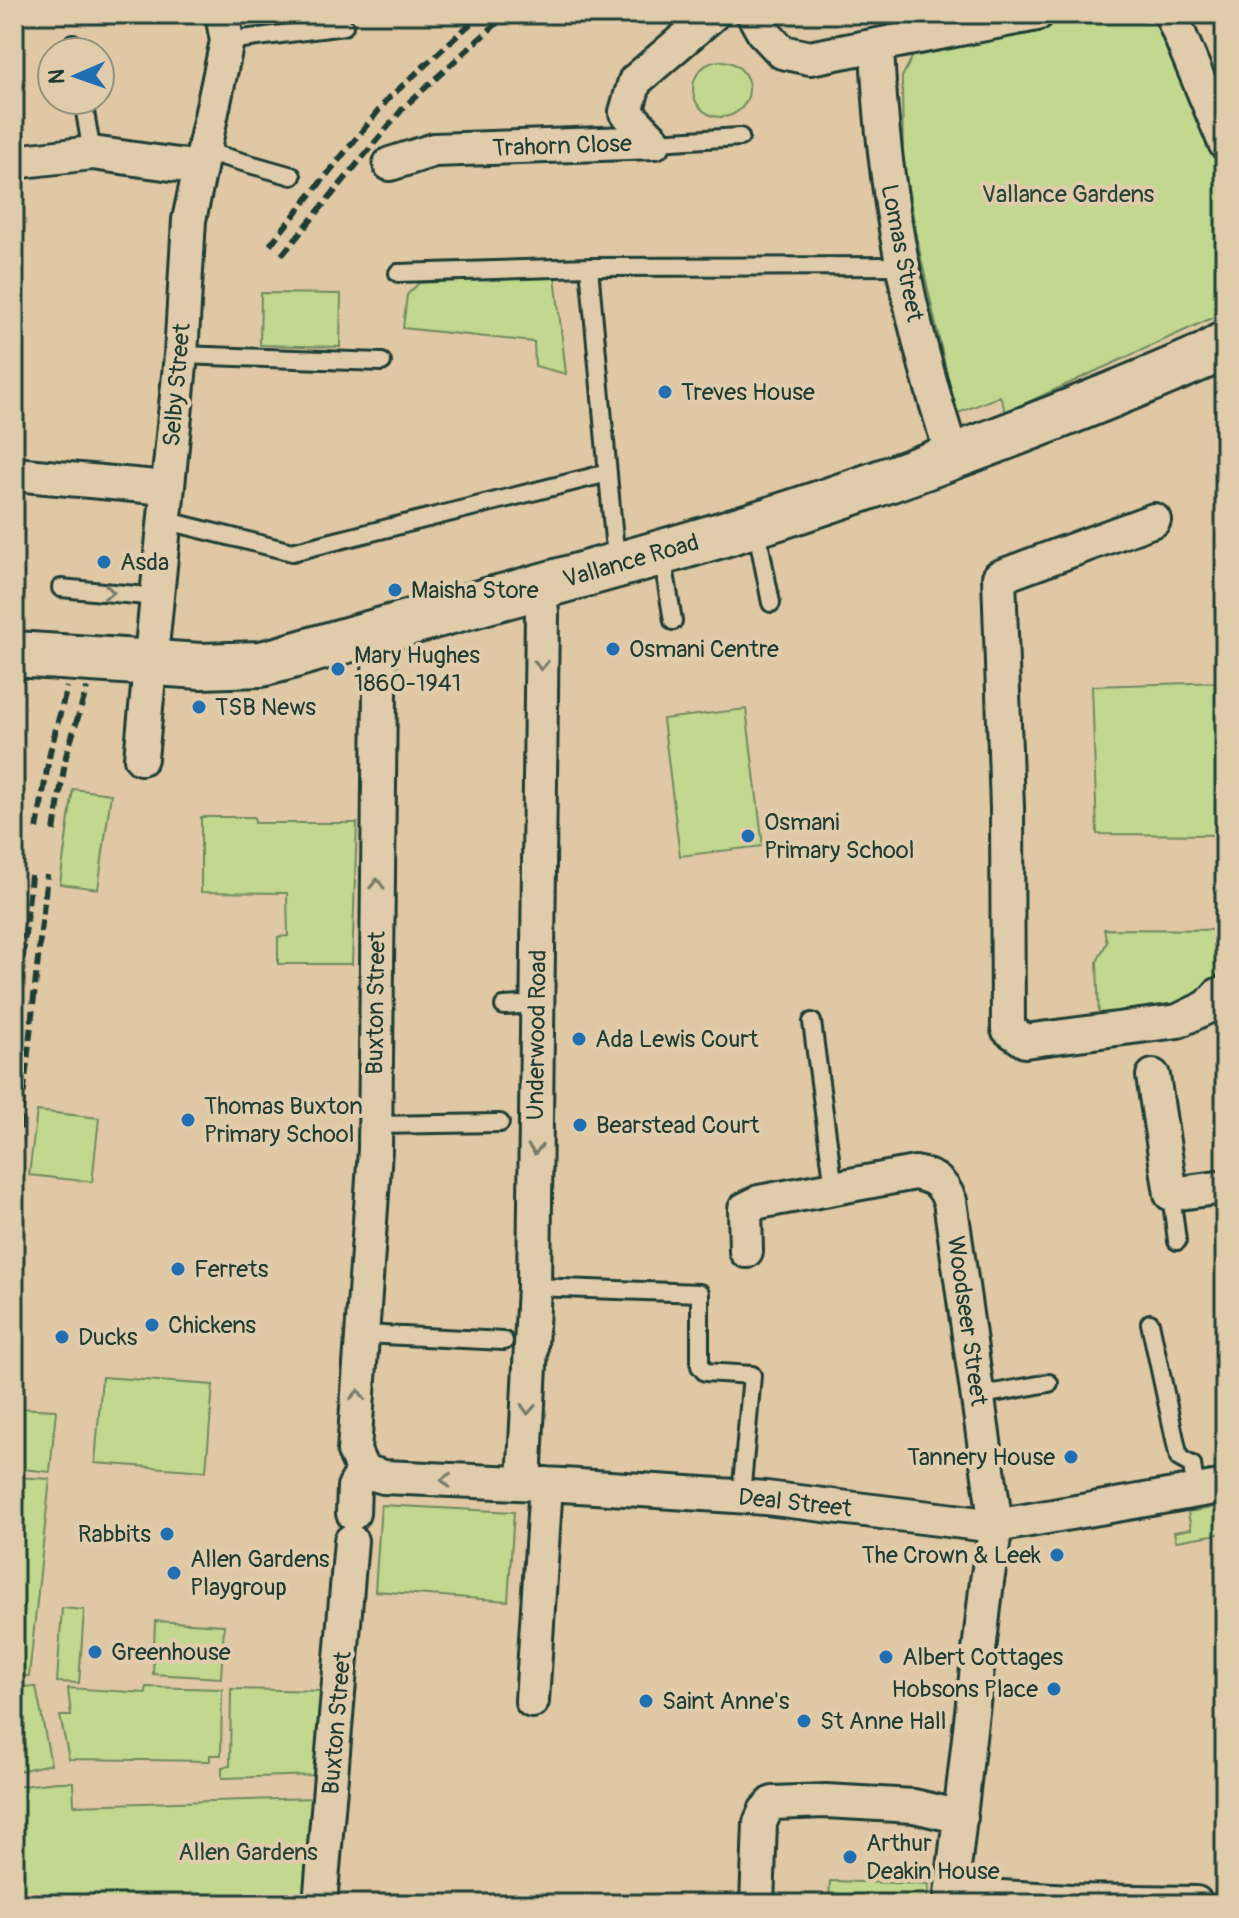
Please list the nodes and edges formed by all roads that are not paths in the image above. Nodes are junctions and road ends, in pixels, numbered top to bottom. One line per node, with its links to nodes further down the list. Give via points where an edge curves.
1 (713, 14): 10 (street, Trahorn Close, via 635,81 626,112)
2 (753, 14): 7 (street, via 782,52 810,58)
3 (1037, 14): 7 (street)
4 (1171, 14): 11 (street)
5 (344, 26): 6 (lane)
6 (224, 27): 13 (street, Selby Street)
7 (877, 45): 17 (street, Lomas Street, via 888,189)
8 (86, 116): 12 (lane)
9 (740, 137): 10 (lane)
10 (655, 142): 15 (street, Trahorn Close, via 434,150)
11 (1225, 143)
12 (92, 153): 13 (street); 14 (street)
13 (202, 160): 16 (lane); 21 (street, Selby Street, via 189,220)
14 (14, 162)
15 (390, 164)
16 (292, 176)
17 (902, 266): 18 (lane); 23 (street, Lomas Street)
18 (589, 267): 19 (lane); 24 (lane)
19 (398, 273)
20 (1225, 346): 23 (main road, Vallance Road)
21 (181, 355): 22 (lane); 26 (street, Selby Street)
22 (382, 362)
23 (953, 457): 29 (main road, Vallance Road)
24 (608, 473): 27 (lane, via 292,552); 31 (lane)
25 (14, 474): 26 (street)
26 (167, 488): 27 (street, Selby Street)
27 (164, 520): 34 (street, Selby Street)
28 (1154, 520): 41 (street, via 999,577 1008,1029 1025,1041 1178,1021)
29 (755, 523): 30 (main road, Vallance Road); 35 (lane)
30 (661, 553): 31 (main road, Vallance Road); 36 (lane)
31 (620, 564): 32 (main road, Vallance Road)
32 (539, 587): 37 (main road, Vallance Road); 42 (street, Underwood Road, one-way to 42)
33 (61, 588): 34 (lane, one-way to 34)
34 (157, 597): 39 (street, Selby Street)
35 (771, 603)
36 (673, 621)
37 (372, 633): 39 (main road, Vallance Road, via 261,664); 47 (street, Buxton Street, one-way to 37, via 380,692)
38 (14, 654): 39 (main road, Vallance Road)
39 (150, 664): 40 (street, Selby Street)
40 (141, 758)
41 (1225, 992)
42 (536, 1004): 43 (lane); 53 (street, Underwood Road, one-way to 53)
43 (504, 1006)
44 (812, 1022): 49 (lane)
45 (1153, 1076): 50 (street)
46 (500, 1123): 47 (lane)
47 (375, 1125): 55 (street, Buxton Street)
48 (1225, 1187): 50 (street)
49 (834, 1188): 52 (street, via 749,1205); 58 (street, Woodseer Street, via 915,1173 943,1185 950,1201)
50 (1171, 1194): 51 (lane)
51 (1177, 1241)
52 (746, 1251)
53 (534, 1287): 60 (street, Underwood Road, one-way to 60); 62 (lane, via 700,1293 700,1366 705,1372 752,1375)
54 (1150, 1323): 61 (lane, via 1179,1458 1192,1465)
55 (363, 1334): 56 (lane); 59 (street, Buxton Street, one-way to 55, via 354,1451)
56 (504, 1341)
57 (1049, 1383): 58 (lane)
58 (977, 1396): 63 (street, Woodseer Street)
59 (363, 1471): 60 (street, Deal Street, one-way to 59, via 384,1477); 68 (street, Buxton Street, via 354,1487)
60 (535, 1484): 62 (street, Deal Street); 64 (street, Underwood Road)
61 (1210, 1489): 63 (street, Deal Street)
62 (741, 1496): 63 (street, Deal Street)
63 (996, 1526): 65 (street, Woodseer Street)
64 (532, 1701)
65 (961, 1817): 66 (street, Woodseer Street); 69 (street, via 914,1806 773,1803 760,1823)
66 (951, 1899): 67 (street)
67 (1196, 1903)
68 (320, 1904)
69 (757, 1904)

